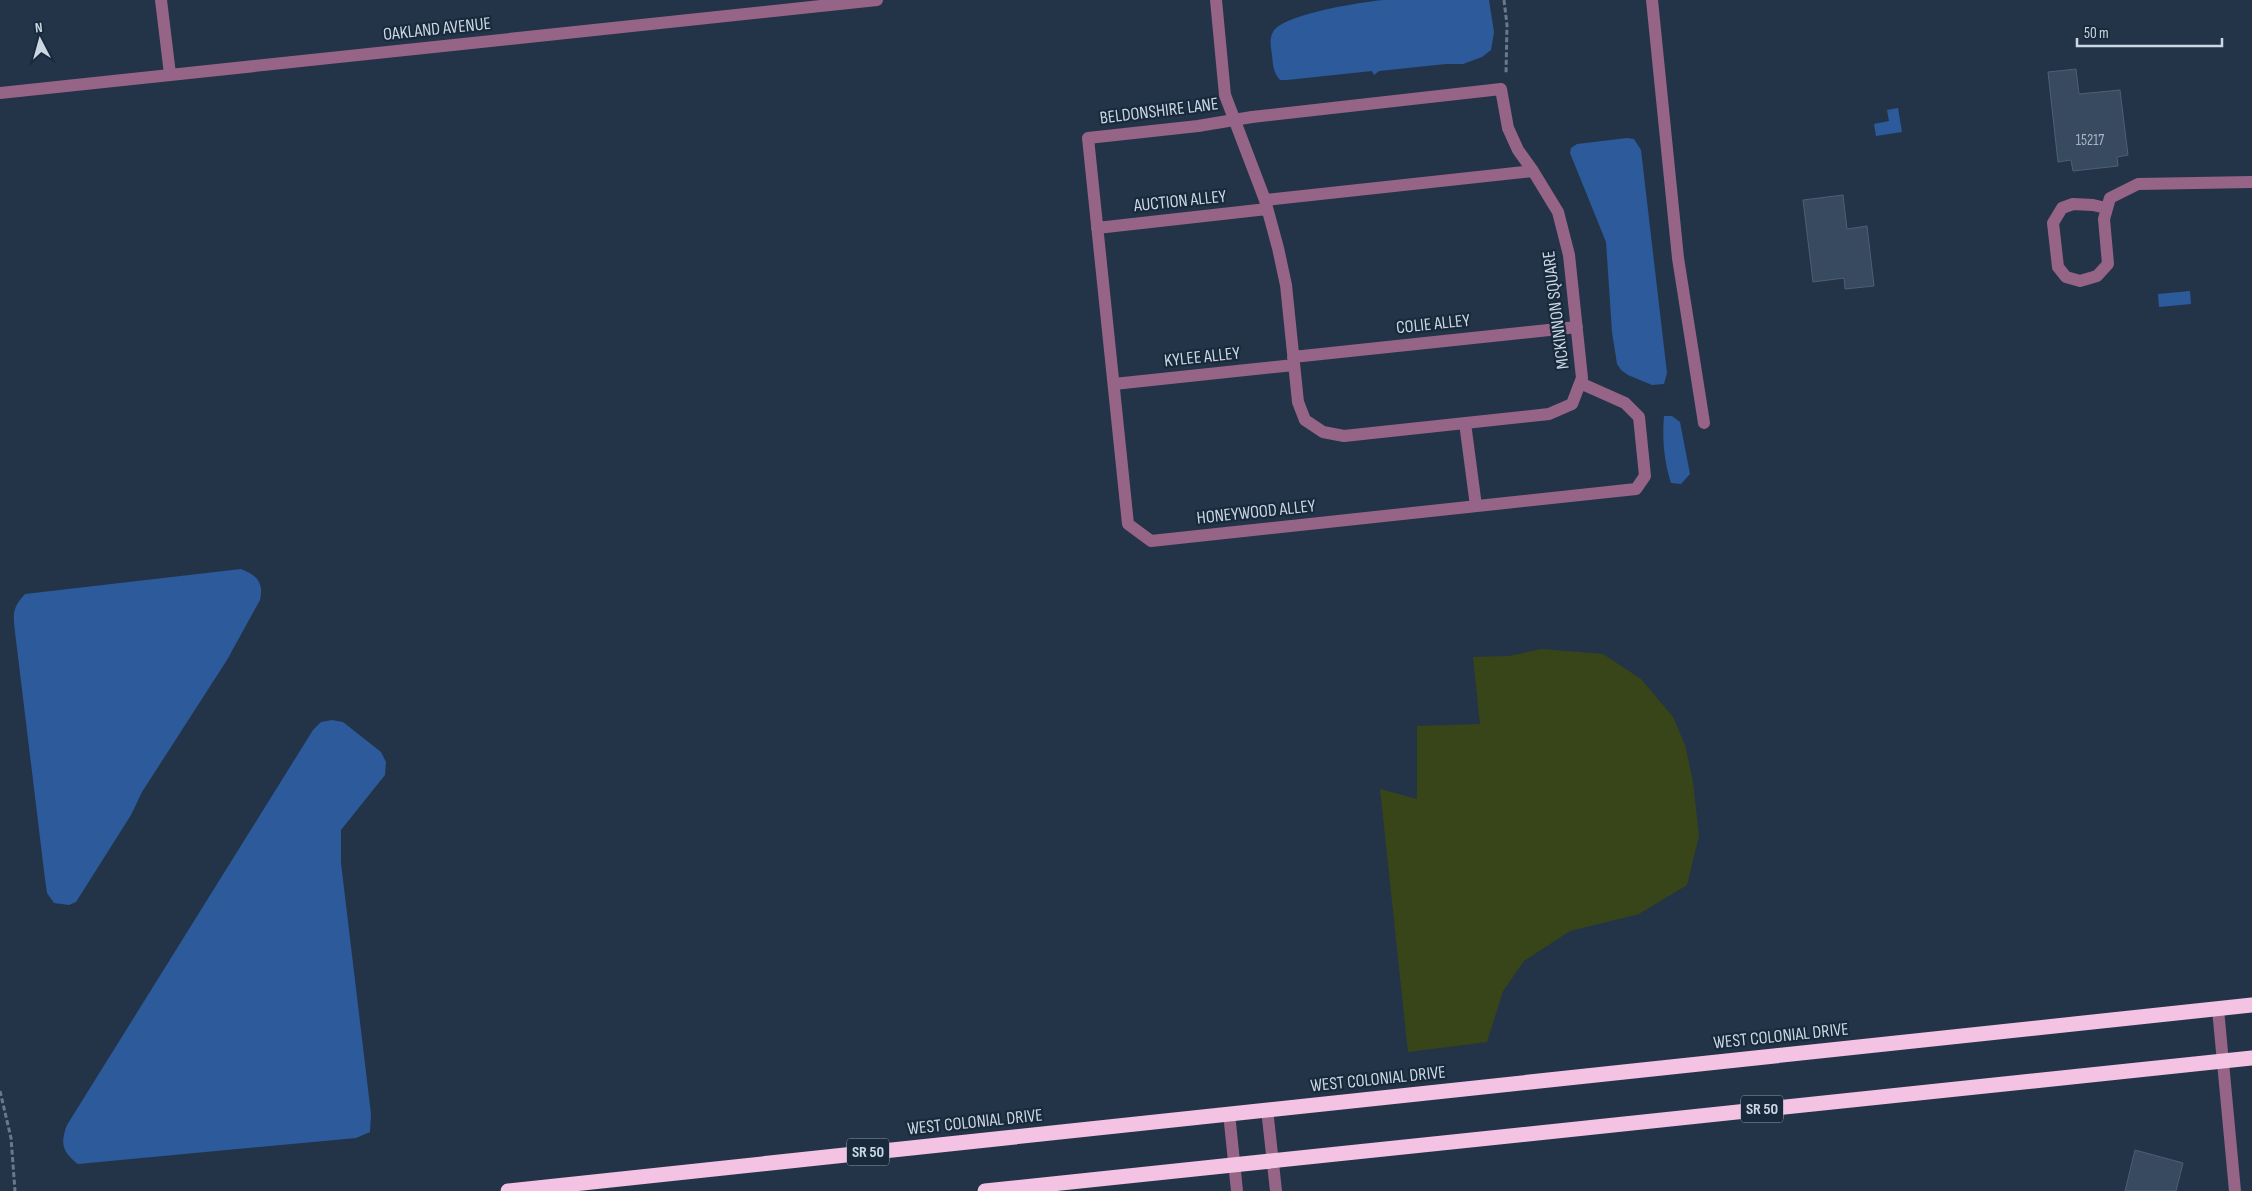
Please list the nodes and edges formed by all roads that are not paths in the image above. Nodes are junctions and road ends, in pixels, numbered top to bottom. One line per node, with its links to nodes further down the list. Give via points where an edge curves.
1 (161, 0): 5 (street)
2 (877, 0): 5 (street, OAKLAND AVENUE)
3 (1216, 0): 7 (street, MCKINNON SQUARE, via 1225,95)
4 (1652, 0): 19 (street, via 1678,258)
5 (170, 74): 6 (street, OAKLAND AVENUE)
6 (0, 93)
7 (1235, 119): 8 (street, BELDONSHIRE LANE); 9 (street, MCKINNON SQUARE, via 1501,89 1508,128 1518,150); 11 (street, MCKINNON SQUARE)
8 (1088, 138): 13 (street, HONEYWOOD ALLEY)
9 (1534, 171): 11 (street, AUCTION ALLEY); 14 (street, MCKINNON SQUARE, via 1558,212 1569,255)
10 (2252, 182): 12 (street, via 2138,184 2110,198)
11 (1266, 204): 13 (street, AUCTION ALLEY); 15 (street, MCKINNON SQUARE, via 1286,285)
12 (2106, 208): 12 (street, via 2108,264 2097,276 2080,281 2066,276 2058,267 2054,223 2062,208 2073,204)
13 (1097, 228): 17 (street, HONEYWOOD ALLEY)
14 (1577, 327): 15 (street, COLIE ALLEY); 16 (street, MCKINNON SQUARE)
15 (1294, 361): 17 (street, KYLEE ALLEY); 18 (street, MCKINNON SQUARE, via 1298,402 1305,420 1323,432 1344,436)
16 (1580, 383): 18 (street, MCKINNON SQUARE, via 1572,404 1549,414); 20 (street, HONEYWOOD ALLEY, via 1625,403 1639,417 1645,476 1636,489)
17 (1114, 384): 20 (street, HONEYWOOD ALLEY, via 1128,524 1151,541)
18 (1466, 423): 20 (street)
19 (1704, 423)
20 (1476, 506)
21 (2252, 1005): 22 (highway, WEST COLONIAL DRIVE / SR 50)
22 (2218, 1009): 24 (street); 25 (highway, WEST COLONIAL DRIVE / SR 50)
23 (2252, 1058): 24 (highway, SR 50)
24 (2223, 1061): 27 (highway, SR 50); 33 (street)
25 (1267, 1109): 26 (highway, WEST COLONIAL DRIVE / SR 50); 27 (street)
26 (1228, 1113): 28 (street); 29 (highway, WEST COLONIAL DRIVE / SR 50)
27 (1272, 1160): 28 (highway, SR 50); 32 (street)
28 (1234, 1164): 30 (highway, SR 50); 31 (street)
29 (508, 1191)
30 (985, 1191)
31 (1237, 1191)
32 (1276, 1191)
33 (2235, 1191)

